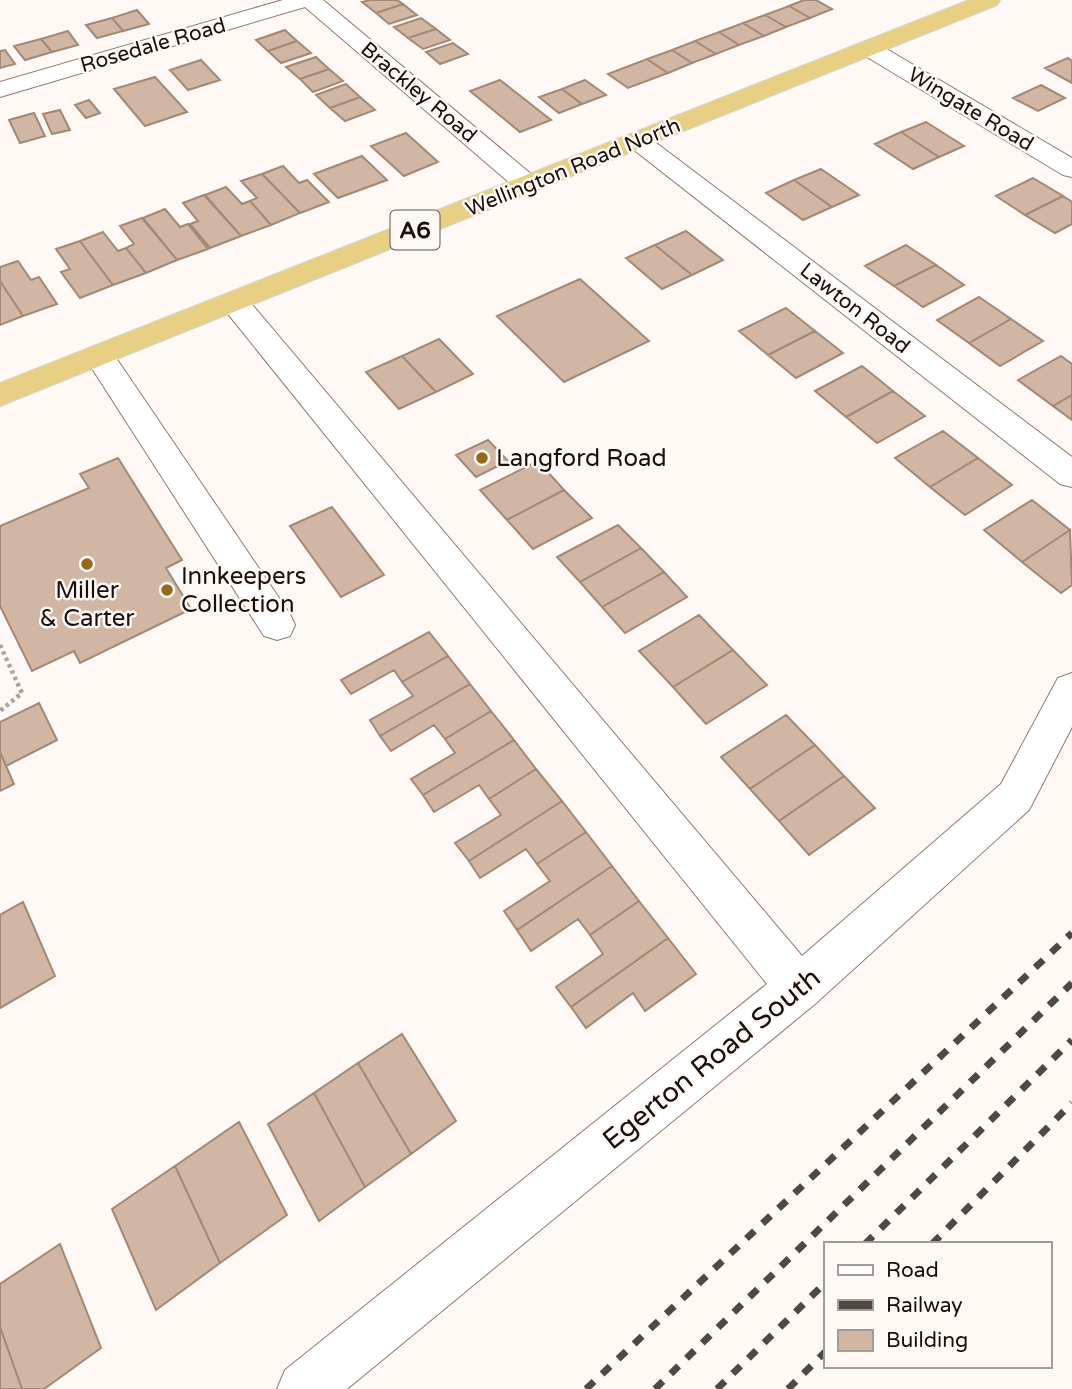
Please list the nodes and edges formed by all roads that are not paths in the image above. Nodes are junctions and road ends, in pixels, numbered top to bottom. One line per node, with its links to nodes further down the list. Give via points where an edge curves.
1 (309, 0): 4 (street, Rosedale Road); 7 (street, Brackley Road)
2 (980, 1): 3 (highway, Wellington Road North / A6)
3 (870, 49): 5 (highway, Wellington Road North / A6); 6 (street, Wingate Road)
4 (0, 90)
5 (639, 141): 7 (highway, Wellington Road North / A6); 11 (street, Lawton Road)
6 (1072, 169)
7 (528, 185): 8 (highway, Wellington Road North / A6)
8 (234, 302): 9 (highway, Wellington Road North / A6); 14 (street)
9 (99, 356): 10 (highway, Wellington Road North / A6); 12 (street)
10 (0, 395)
11 (1072, 475)
12 (277, 625)
13 (1072, 689): 14 (street, Egerton Road South, via 1015,797)
14 (799, 988): 15 (street, Egerton Road South)
15 (304, 1389)

